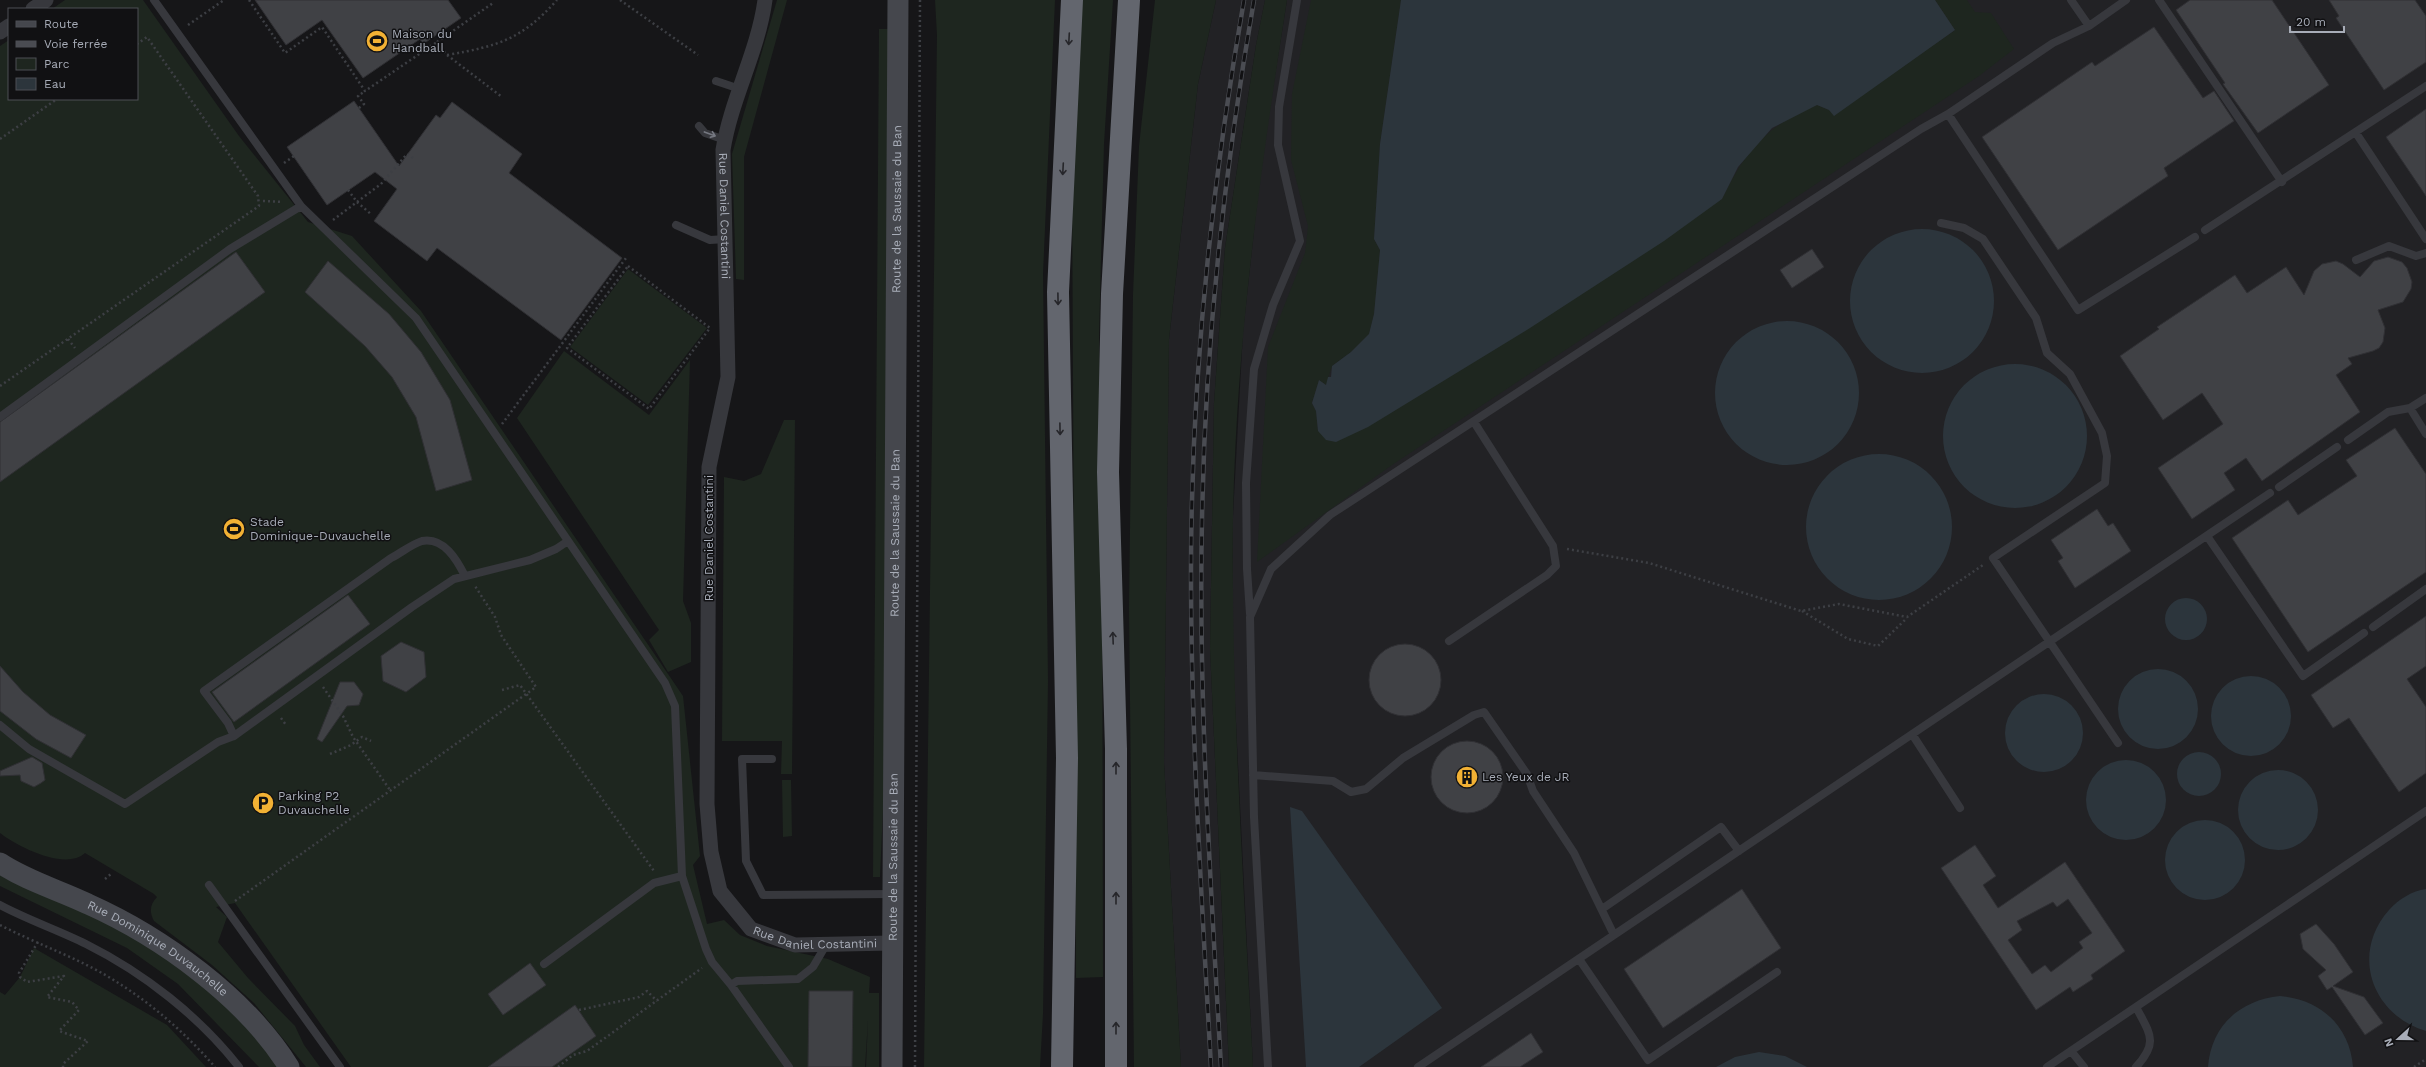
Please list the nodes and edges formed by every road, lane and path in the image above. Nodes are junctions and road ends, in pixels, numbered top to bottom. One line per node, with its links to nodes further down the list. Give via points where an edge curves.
1 (46, 0): 17 (street)
2 (154, 0): 19 (lane)
3 (224, 0): 19 (path)
4 (249, 0): 27 (path, via 285,53 322,27)
5 (557, 0): 22 (path, via 527,30 507,40)
6 (620, 0): 23 (path)
7 (765, 0): 26 (street, Rue Daniel Costantini, via 756,45)
8 (898, 0): 103 (main road, Route de la Saussaie du Ban)
9 (920, 0): 130 (path)
10 (1072, 0): 131 (highway, one-way to 131, via 1058,292 1067,758)
11 (1129, 0): 132 (highway, one-way to 11, via 1116,749 1108,472 1112,294)
12 (1297, 0): 73 (lane, via 1279,107 1278,145 1300,241 1273,305 1254,370 1246,483)
13 (2071, 0): 18 (lane)
14 (2126, 0): 18 (lane)
15 (2159, 0): 37 (lane)
16 (493, 3): 20 (path)
17 (34, 8)
18 (2088, 26): 31 (lane, via 2053,42)
19 (177, 32): 40 (lane)
20 (437, 42): 22 (path); 27 (path)
21 (138, 43): 53 (path, via 147,37 258,196 259,206)
22 (447, 55): 28 (path)
23 (698, 55)
24 (716, 81): 26 (lane)
25 (2426, 86): 33 (lane)
26 (740, 90): 35 (street, Rue Daniel Costantini)
27 (365, 91): 30 (path, via 358,96 364,104)
28 (502, 97)
29 (57, 100): 34 (path)
30 (359, 108)
31 (1948, 114): 46 (lane, via 2078,310); 59 (lane)
32 (699, 126): 35 (lane, one-way to 35, via 704,133)
33 (2356, 133): 37 (lane); 48 (lane)
34 (0, 139)
35 (725, 140): 47 (street, Rue Daniel Costantini, via 723,150)
36 (412, 158): 39 (path, via 407,154 381,184)
37 (2282, 182): 45 (lane)
38 (348, 190): 39 (path)
39 (356, 202): 41 (path); 44 (path)
40 (301, 206): 44 (lane); 58 (lane, via 230,249)
41 (372, 215)
42 (1941, 223): 69 (lane, via 1964,228 1983,239 2036,318 2047,353 2070,374 2102,433 2107,456 2105,483)
43 (676, 225): 47 (lane, via 710,240)
44 (323, 227): 61 (lane, via 416,318)
45 (2205, 230)
46 (2195, 237)
47 (726, 239): 111 (street, Rue Daniel Costantini, via 728,377 709,467 707,804 711,852 720,891 751,929 795,945)
48 (2426, 239)
49 (2426, 253): 51 (lane, via 2416,256 2389,246)
50 (626, 258): 61 (path)
51 (2356, 260)
52 (628, 266): 52 (path, via 567,348 649,409 710,328)
53 (68, 339): 54 (path); 55 (path)
54 (78, 352)
55 (0, 386)
56 (2426, 398): 57 (lane)
57 (2410, 408): 60 (lane); 62 (lane, via 2388,412)
58 (0, 417)
59 (1474, 422): 68 (lane); 73 (lane, via 1330,516 1271,569)
60 (2426, 434)
61 (494, 435): 67 (lane)
62 (2348, 440)
63 (2337, 447): 64 (lane)
64 (2279, 487)
65 (2270, 493): 66 (lane)
66 (2207, 536): 76 (lane, via 2303,676); 78 (lane)
67 (568, 541): 70 (lane, via 530,560); 100 (lane, via 665,683 675,706)
68 (1553, 546): 72 (path, via 1649,563); 77 (lane, via 1556,566 1547,575)
69 (1993, 558): 74 (path); 78 (lane)
70 (468, 575): 79 (lane, via 454,579); 81 (path, via 495,617 501,635 536,687); 86 (lane, via 457,559 441,544 423,541 392,558 204,691 228,723)
71 (2426, 590): 75 (lane)
72 (1801, 611): 74 (path, via 1839,604); 74 (path, via 1848,639 1878,646)
73 (1250, 617): 92 (lane)
74 (1907, 618)
75 (2372, 627)
76 (2364, 633)
77 (1449, 641)
78 (2049, 642): 85 (lane); 89 (lane)
79 (316, 676): 86 (lane); 88 (path, via 343,716)
80 (502, 690): 81 (path, via 520,685)
81 (526, 693): 93 (path); 98 (path)
82 (281, 718): 84 (path)
83 (0, 725): 86 (lane, via 30,749 126,804 218,742)
84 (286, 725)
85 (1912, 734): 94 (lane); 96 (lane)
86 (234, 736)
87 (371, 741): 88 (path, via 362,737)
88 (356, 742): 90 (path); 93 (path)
89 (2118, 743)
90 (330, 754)
91 (772, 759): 103 (lane, via 742,759 746,861 763,895)
92 (1253, 775): 106 (lane, via 1333,782 1351,792 1366,789 1403,758 1474,715 1484,712 1527,774 1533,792 1574,853); 133 (lane)
93 (390, 790): 104 (path)
94 (1960, 808)
95 (2426, 811): 118 (lane)
96 (1739, 851): 106 (lane, via 1721,827); 108 (lane)
97 (0, 863): 125 (main road, Rue Dominique Duvauchelle, via 37,883 116,917 161,943 202,974 248,1016)
98 (651, 867)
99 (111, 874): 101 (path)
100 (682, 876): 113 (lane, via 654,883); 116 (lane, via 706,949 712,962)
101 (105, 879)
102 (209, 885): 126 (lane)
103 (892, 894): 110 (main road, Route de la Saussaie du Ban)
104 (236, 900)
105 (0, 905): 124 (lane, via 86,944 143,979 192,1017)
106 (1602, 909): 108 (lane)
107 (0, 925): 109 (path)
108 (1614, 935): 112 (lane)
109 (38, 942): 122 (path, via 19,972 20,977 27,982 64,976 47,998 72,1002 79,1010 59,1031 88,1041 63,1064); 123 (path, via 101,973 144,1002 189,1039)
110 (892, 943): 111 (street, Rue Daniel Costantini); 129 (main road, Route de la Saussaie du Ban)
111 (826, 944): 116 (lane, via 813,967 798,979 737,982)
112 (1579, 959): 115 (lane, via 1648,1060); 134 (lane)
113 (544, 964)
114 (697, 971): 117 (path)
115 (1777, 972)
116 (731, 985): 128 (lane)
117 (657, 1001): 119 (path, via 647,991 639,997); 127 (path)
118 (2136, 1007): 120 (lane); 137 (lane, via 2150,1038 2148,1054)
119 (579, 1010)
120 (2071, 1051): 135 (lane); 136 (lane)
121 (2426, 1059): 138 (path)
122 (63, 1067)
123 (215, 1067)
124 (239, 1067)
125 (289, 1067)
126 (340, 1067)
127 (558, 1067)
128 (789, 1067)
129 (892, 1067)
130 (915, 1067)
131 (1062, 1067)
132 (1116, 1067)
133 (1268, 1067)
134 (1418, 1067)
135 (2047, 1067)
136 (2084, 1067)
137 (2136, 1067)
138 (2414, 1067)

